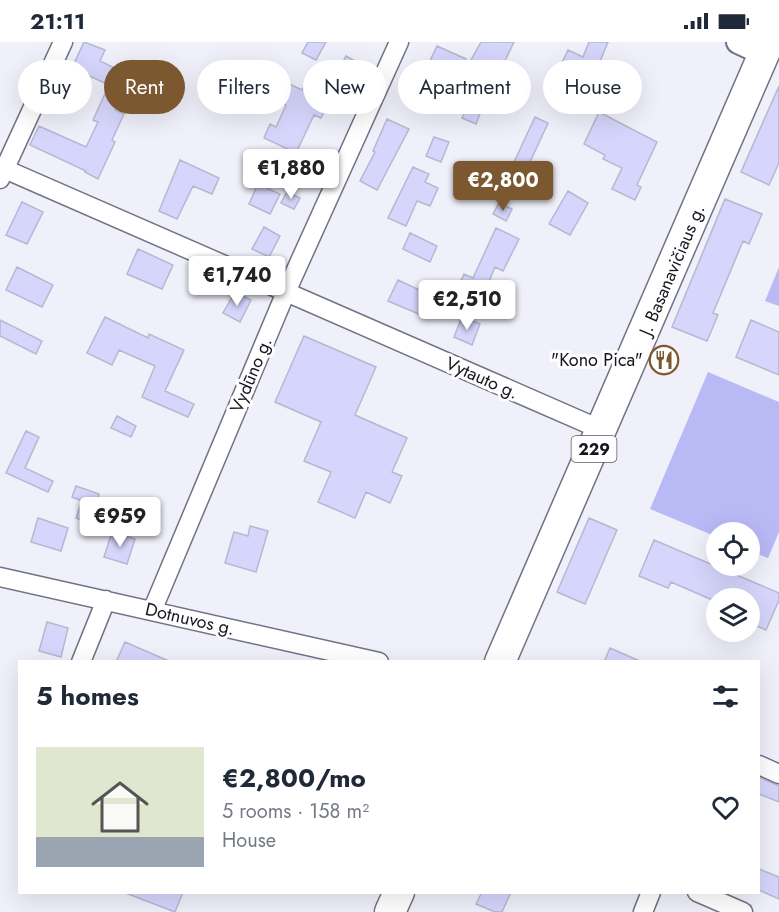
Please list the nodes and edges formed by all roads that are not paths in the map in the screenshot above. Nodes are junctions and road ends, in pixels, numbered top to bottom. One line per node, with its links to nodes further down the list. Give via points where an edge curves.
1 (63, 42): 4 (street)
2 (399, 42): 5 (street, Vydūno g.)
3 (762, 50): 6 (main road, J. Basanavičiaus g. / 229)
4 (2, 172): 5 (street, Vytauto g.)
5 (286, 292): 6 (street, Vytauto g.); 9 (street, Vydūno g.)
6 (602, 430): 10 (main road, J. Basanavičiaus g. / 229)
7 (0, 577): 8 (street, Dotnuvos g.)
8 (106, 600): 9 (street, Dotnuvos g.); 11 (street)
9 (152, 611): 12 (street, Dotnuvos g.)
10 (508, 659)
11 (82, 660)
12 (370, 660)
13 (760, 765): 14 (street)
14 (779, 774)
15 (398, 894): 18 (main road)
16 (650, 894): 19 (street)
17 (702, 894): 20 (street)
18 (390, 912)
19 (643, 912)
20 (742, 912)

